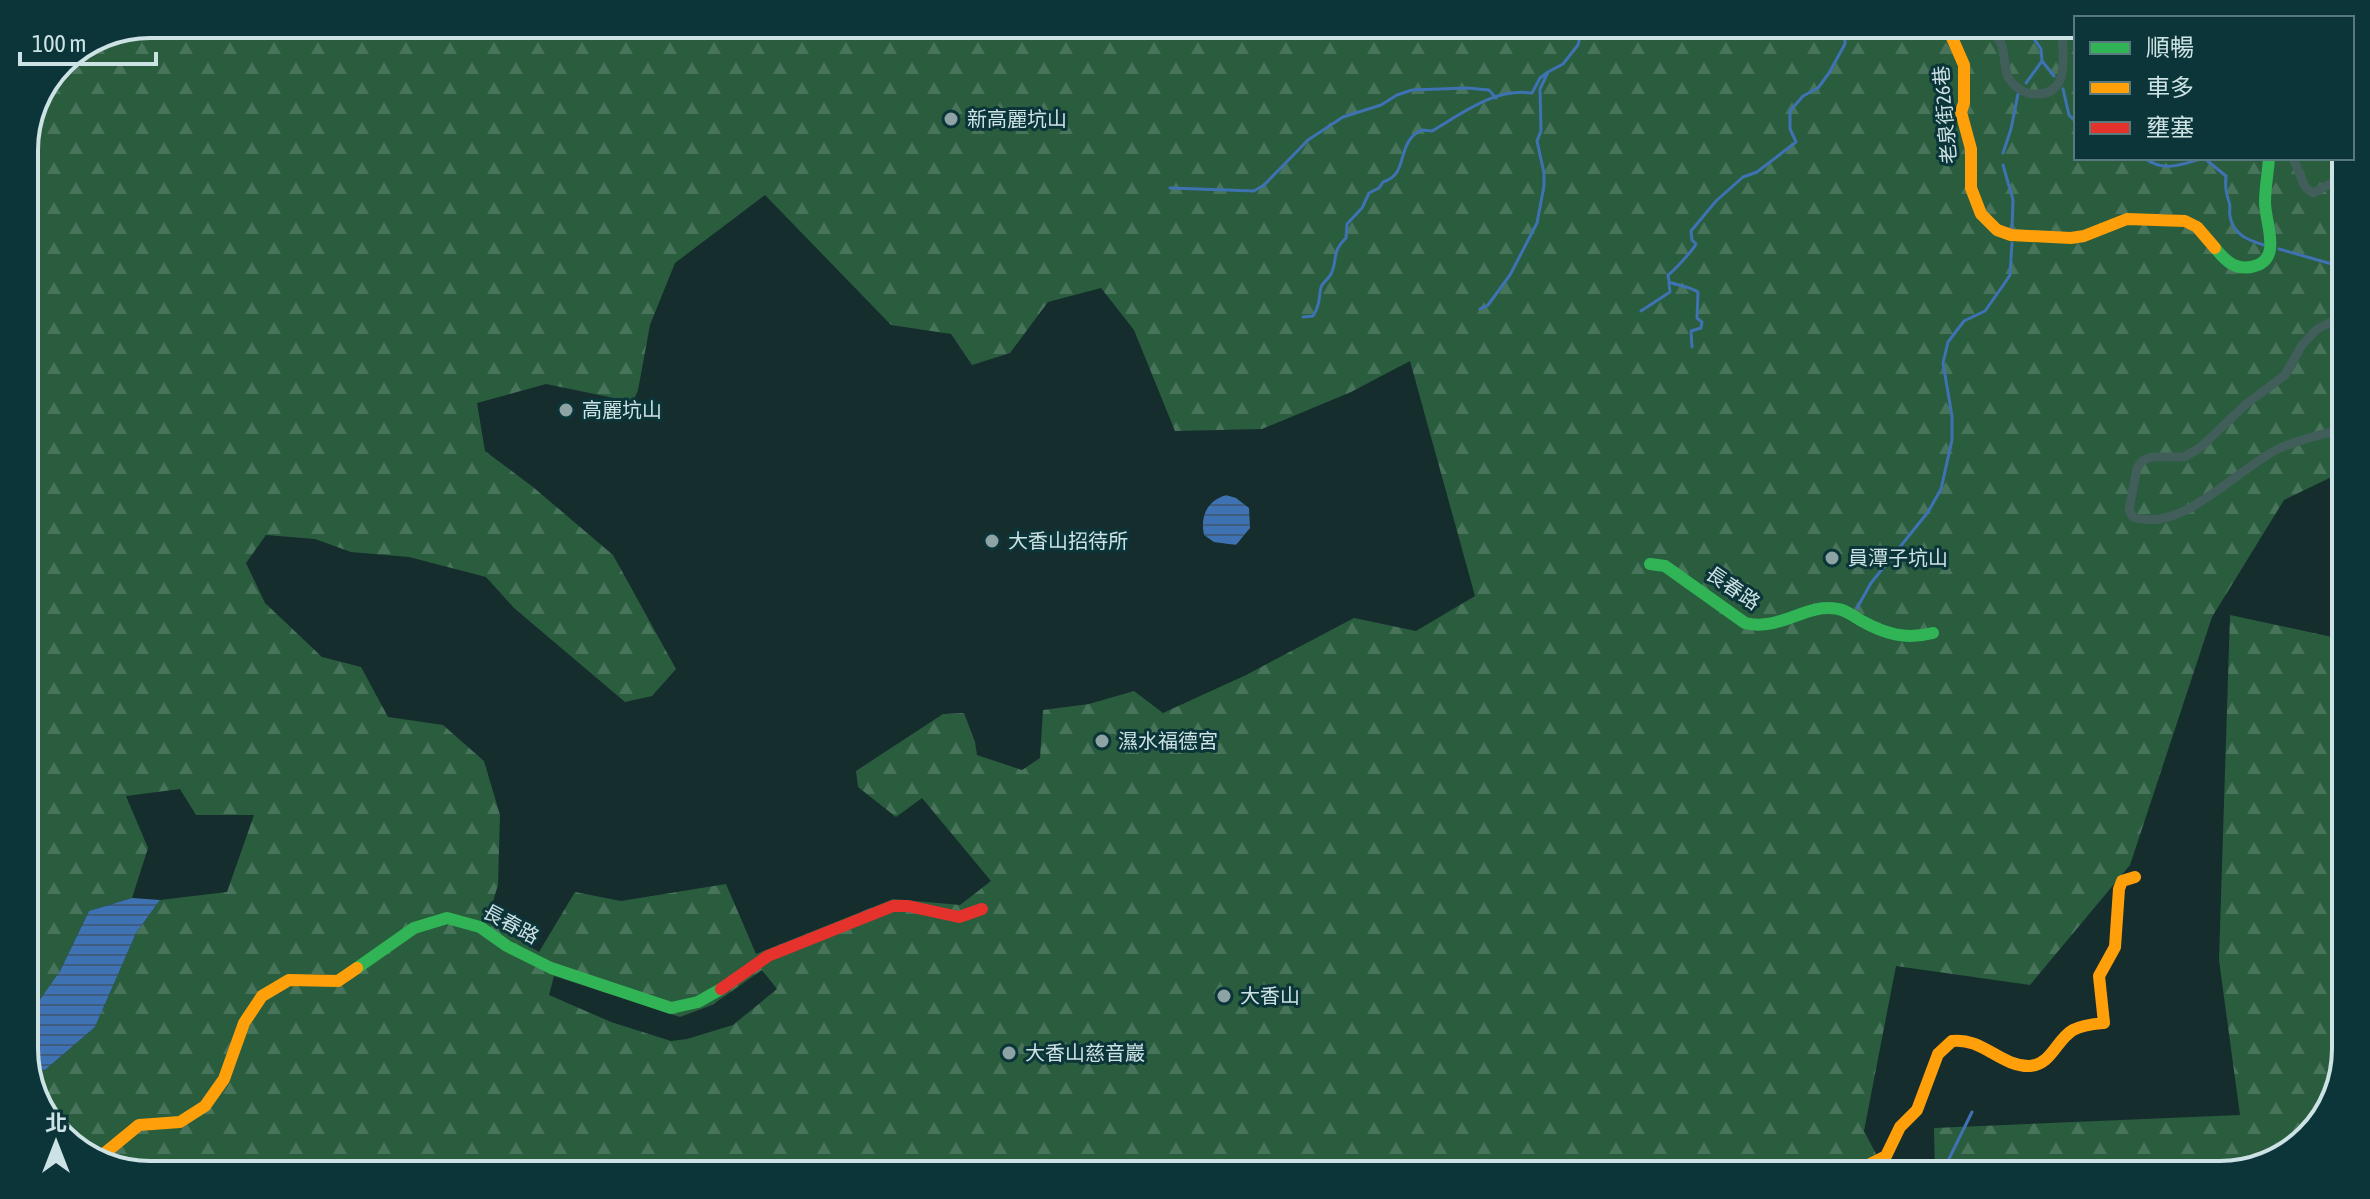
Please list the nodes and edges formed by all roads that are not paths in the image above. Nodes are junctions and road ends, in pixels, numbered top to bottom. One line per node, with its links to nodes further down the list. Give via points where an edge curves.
1 (1952, 38): 4 (street, 老泉街26巷, via 1964,65 1961,112 1971,149 1971,188 1981,214 1997,230 2071,238 2127,219 2185,221 2233,266 2260,265 2272,243 2265,204)
2 (1997, 38): 3 (street, via 2008,76 2017,88 2033,95 2058,87 2064,68)
3 (2063, 38)
4 (2269, 160)
5 (2294, 160): 6 (street, via 2313,193)
6 (2332, 183)
7 (2332, 322): 8 (street, via 2302,345 2285,375 2201,447 2184,457 2142,461 2129,510 2141,520 2177,514 2280,448)
8 (2332, 432)
9 (1650, 564): 10 (street, 長春路, via 1665,566 1755,627 1806,611 1838,608 1889,636 1912,639)
10 (1933, 633)
11 (2135, 877): 14 (street, via 2122,881 2116,892 2115,949 2099,976 2104,1023 2070,1031 2046,1062 2030,1067 2015,1065 1971,1040 1943,1047 1917,1111 1901,1124)
12 (982, 909): 13 (street, 長春路, via 959,917 893,906 768,956 718,992 680,1008 551,968 480,927 447,918 414,928 338,981 289,980 262,996 244,1023 224,1079 205,1106 180,1122 139,1125)
13 (107, 1152)
14 (1881, 1161)

